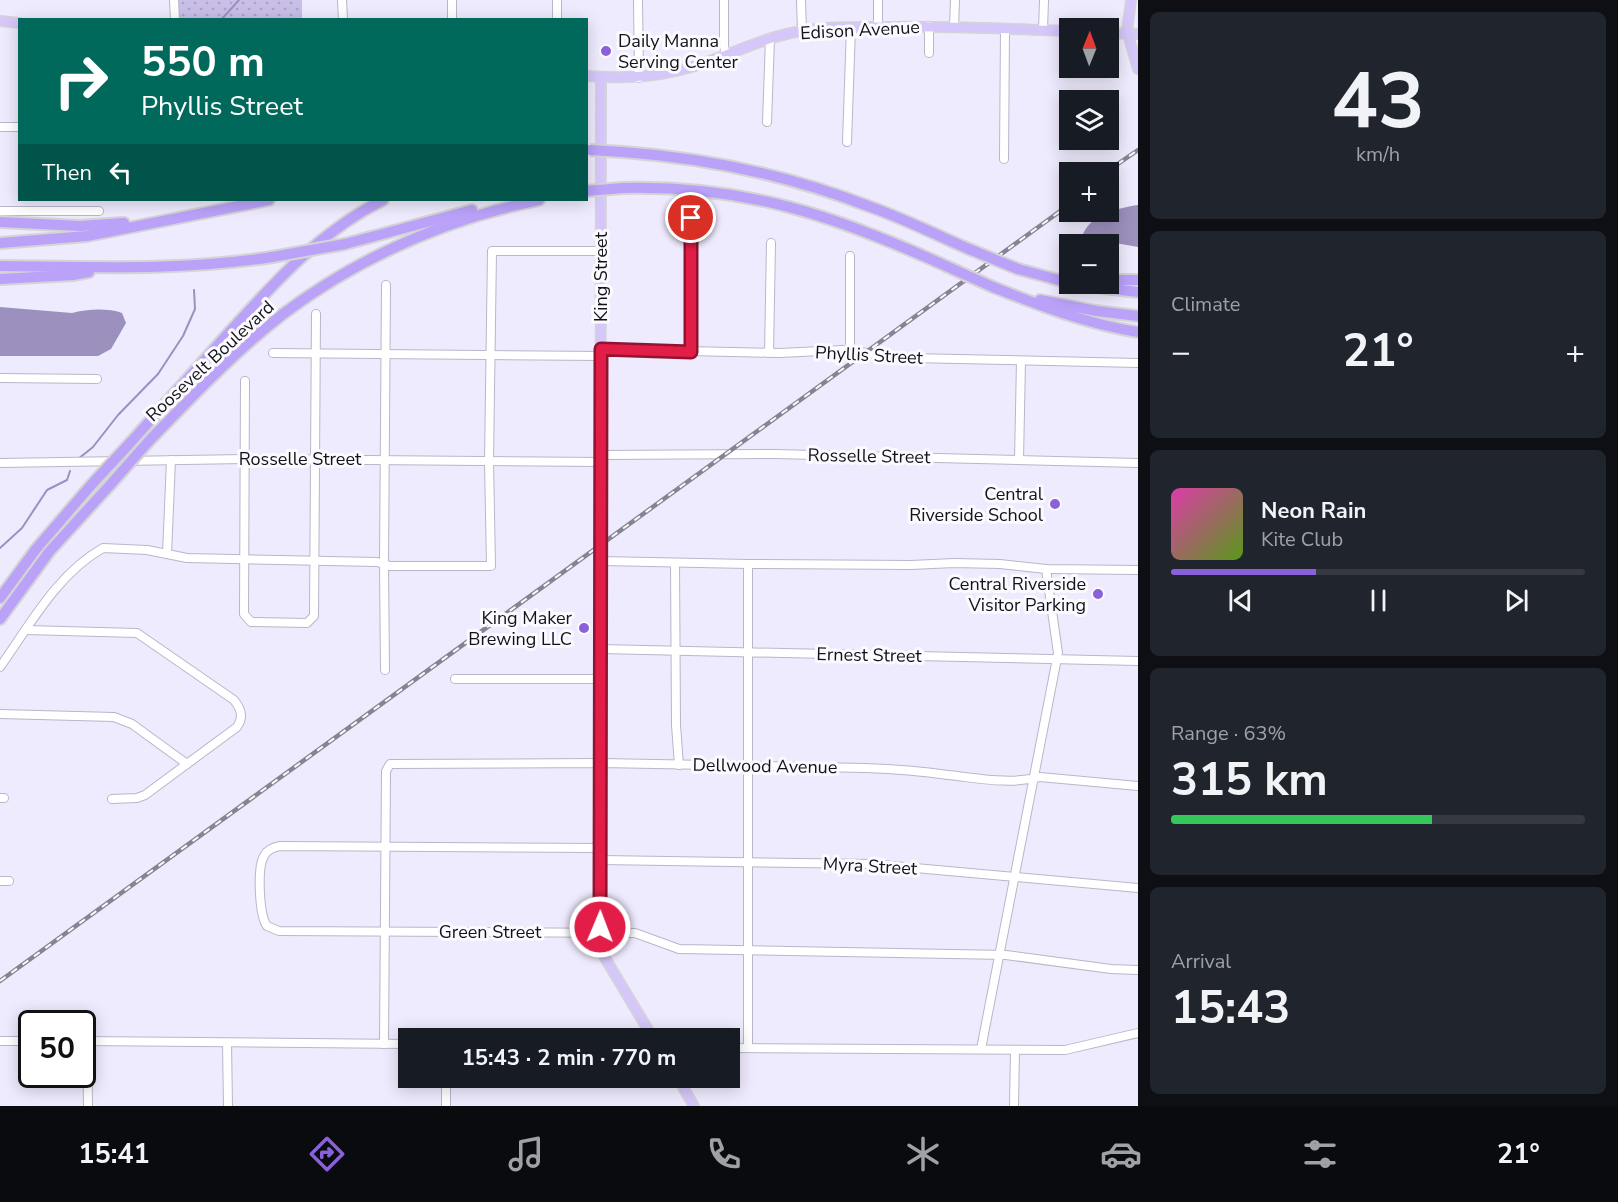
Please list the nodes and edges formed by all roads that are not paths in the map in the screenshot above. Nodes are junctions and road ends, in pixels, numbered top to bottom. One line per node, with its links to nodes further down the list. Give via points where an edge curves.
1 (174, 0): 12 (street)
2 (342, 0): 13 (street)
3 (452, 0): 14 (street)
4 (557, 0): 15 (street)
5 (638, 0): 35 (street)
6 (724, 0): 31 (street)
7 (801, 0): 24 (street)
8 (878, 0): 20 (street)
9 (955, 0): 21 (street)
10 (1044, 0): 23 (street)
11 (1131, 0): 27 (main road)
12 (175, 18)
13 (343, 18)
14 (452, 18)
15 (557, 18)
16 (0, 21): 17 (main road)
17 (18, 23)
18 (929, 26): 20 (main road, Edison Avenue); 21 (main road, Edison Avenue); 30 (street)
19 (851, 27): 20 (main road, Edison Avenue); 24 (main road, Edison Avenue); 39 (street)
20 (878, 27)
21 (954, 27): 22 (main road, Edison Avenue)
22 (1005, 29): 23 (main road, Edison Avenue); 41 (street)
23 (1043, 30): 25 (main road, Edison Avenue)
24 (802, 31): 29 (main road, Edison Avenue)
25 (1059, 31)
26 (1119, 34): 27 (main road)
27 (1128, 34): 28 (main road); 32 (main road)
28 (1138, 34)
29 (770, 38): 31 (main road, Edison Avenue); 36 (street)
30 (928, 53)
31 (726, 55): 35 (main road, Edison Avenue, via 682,70)
32 (1138, 69)
33 (588, 76): 34 (main road, Edison Avenue)
34 (601, 77): 35 (main road, Edison Avenue); 54 (main road, King Street)
35 (639, 78)
36 (767, 122)
37 (0, 127): 38 (street)
38 (18, 127)
39 (847, 142)
40 (588, 150): 58 (highway, bridge, via 701,162 814,187)
41 (1004, 159)
42 (588, 191): 65 (highway, bridge, via 705,191 780,204 860,228)
43 (264, 201): 49 (highway)
44 (381, 201): 102 (highway, Roosevelt Boulevard, bridge, via 318,241 257,302 92,484)
45 (516, 201): 57 (highway, bridge, via 345,244 272,257 218,264)
46 (536, 201): 103 (highway, Roosevelt Boulevard, bridge, via 481,214 434,231 365,262 282,315 232,357 148,442 49,552)
47 (0, 211): 48 (street)
48 (99, 211)
49 (187, 216): 51 (highway, via 80,226); 52 (highway, via 87,236)
50 (691, 218): 73 (street)
51 (0, 222)
52 (0, 243)
53 (771, 243): 76 (street)
54 (601, 251): 72 (main road, King Street); 78 (street, via 492,250)
55 (850, 256): 71 (street)
56 (0, 266): 57 (highway)
57 (109, 268): 60 (highway, via 73,275)
58 (1018, 269): 59 (highway); 61 (highway)
59 (1059, 276)
60 (0, 279)
61 (1059, 280)
62 (1119, 280): 63 (highway)
63 (1138, 280)
64 (386, 285): 77 (street)
65 (993, 287): 69 (highway, via 1070,307); 70 (highway, via 1067,316)
66 (1119, 289): 67 (highway)
67 (1138, 292)
68 (316, 314): 75 (street)
69 (1138, 316)
70 (1138, 332)
71 (850, 350): 76 (street, Phyllis Street); 79 (street, Phyllis Street, via 899,358)
72 (601, 352): 73 (street, Phyllis Street); 78 (street, Phyllis Street); 84 (main road, King Street)
73 (691, 352): 76 (street, Phyllis Street)
74 (273, 353): 75 (street, Phyllis Street)
75 (316, 353): 77 (street, Phyllis Street); 86 (street)
76 (769, 353)
77 (386, 354): 78 (street, Phyllis Street); 88 (street)
78 (490, 356): 90 (street)
79 (1021, 360): 80 (street, Phyllis Street); 89 (street)
80 (1138, 363)
81 (0, 378): 82 (street)
82 (97, 379)
83 (245, 381): 85 (street)
84 (601, 458): 89 (street, Rosselle Street, via 775,454); 90 (street, Rosselle Street); 96 (main road, King Street)
85 (245, 459): 86 (street, Rosselle Street); 87 (street, Rosselle Street); 94 (street)
86 (315, 459): 88 (street, Rosselle Street); 95 (street)
87 (171, 460): 91 (street, Rosselle Street); 93 (street)
88 (385, 460): 90 (street, Rosselle Street); 98 (street)
89 (1019, 460): 92 (street, Rosselle Street)
90 (489, 461): 98 (street, via 491,566)
91 (0, 463)
92 (1138, 463)
93 (167, 554): 94 (street); 104 (street, via 103,548 63,581)
94 (245, 559): 95 (street); 95 (street, via 244,614 251,622 308,622 314,616)
95 (314, 560): 98 (street)
96 (601, 561): 97 (street); 105 (main road, King Street)
97 (675, 563): 99 (street); 106 (street)
98 (384, 564): 111 (street)
99 (748, 564): 100 (street, via 966,563); 107 (street)
100 (1046, 569): 101 (street); 108 (street)
101 (1138, 570)
102 (0, 598)
103 (0, 619)
104 (26, 630): 110 (street); 116 (street, via 137,633 234,700 241,714 237,727)
105 (601, 649): 106 (street, Ernest Street); 113 (main road, King Street)
106 (676, 651): 107 (street, Ernest Street); 117 (street)
107 (748, 652): 108 (street, Ernest Street); 118 (street)
108 (1056, 659): 109 (street, Ernest Street); 119 (street)
109 (1138, 662)
110 (0, 667)
111 (385, 669)
112 (455, 679): 113 (street)
113 (601, 679): 115 (main road, King Street)
114 (0, 714): 116 (street, via 114,717 132,724)
115 (601, 763): 117 (street, Dellwood Avenue); 122 (street, Dellwood Avenue, via 390,764 386,771); 123 (main road, King Street)
116 (187, 764): 121 (street, via 145,795)
117 (679, 765): 118 (street, Dellwood Avenue)
118 (747, 766): 119 (street, Dellwood Avenue, via 865,768 991,780); 125 (street)
119 (1032, 779): 120 (street, Dellwood Avenue); 126 (street)
120 (1138, 786)
121 (112, 800)
122 (386, 847): 123 (street); 130 (street); 130 (street, Green Street, via 274,848 263,856 261,863 261,914 273,930)
123 (601, 848): 124 (main road, King Street)
124 (601, 860): 125 (street, Myra Street); 131 (main road, King Street)
125 (747, 862): 126 (street, Myra Street, via 871,864); 132 (street)
126 (1014, 877): 129 (street, Myra Street); 133 (street)
127 (0, 881): 128 (street)
128 (9, 881)
129 (1138, 888)
130 (385, 932): 131 (street, Green Street); 141 (street)
131 (599, 932): 132 (street, Green Street, via 635,933 679,949); 135 (main road, King Street, via 605,958)
132 (747, 949): 133 (street, Green Street); 144 (street)
133 (998, 954): 134 (street, Green Street); 145 (street)
134 (1138, 970)
135 (648, 1028)
136 (1138, 1033): 146 (street, via 1065,1050)
137 (0, 1041): 138 (street)
138 (18, 1041)
139 (96, 1041): 140 (street)
140 (227, 1043): 141 (street); 151 (street)
141 (384, 1044): 142 (street)
142 (398, 1044)
143 (740, 1048): 144 (street)
144 (748, 1048): 145 (street)
145 (981, 1049): 146 (street)
146 (1015, 1050): 154 (street)
147 (87, 1088): 150 (street)
148 (446, 1088): 152 (street)
149 (683, 1088): 153 (main road)
150 (88, 1106)
151 (228, 1106)
152 (446, 1106)
153 (694, 1106)
154 (1014, 1106)

